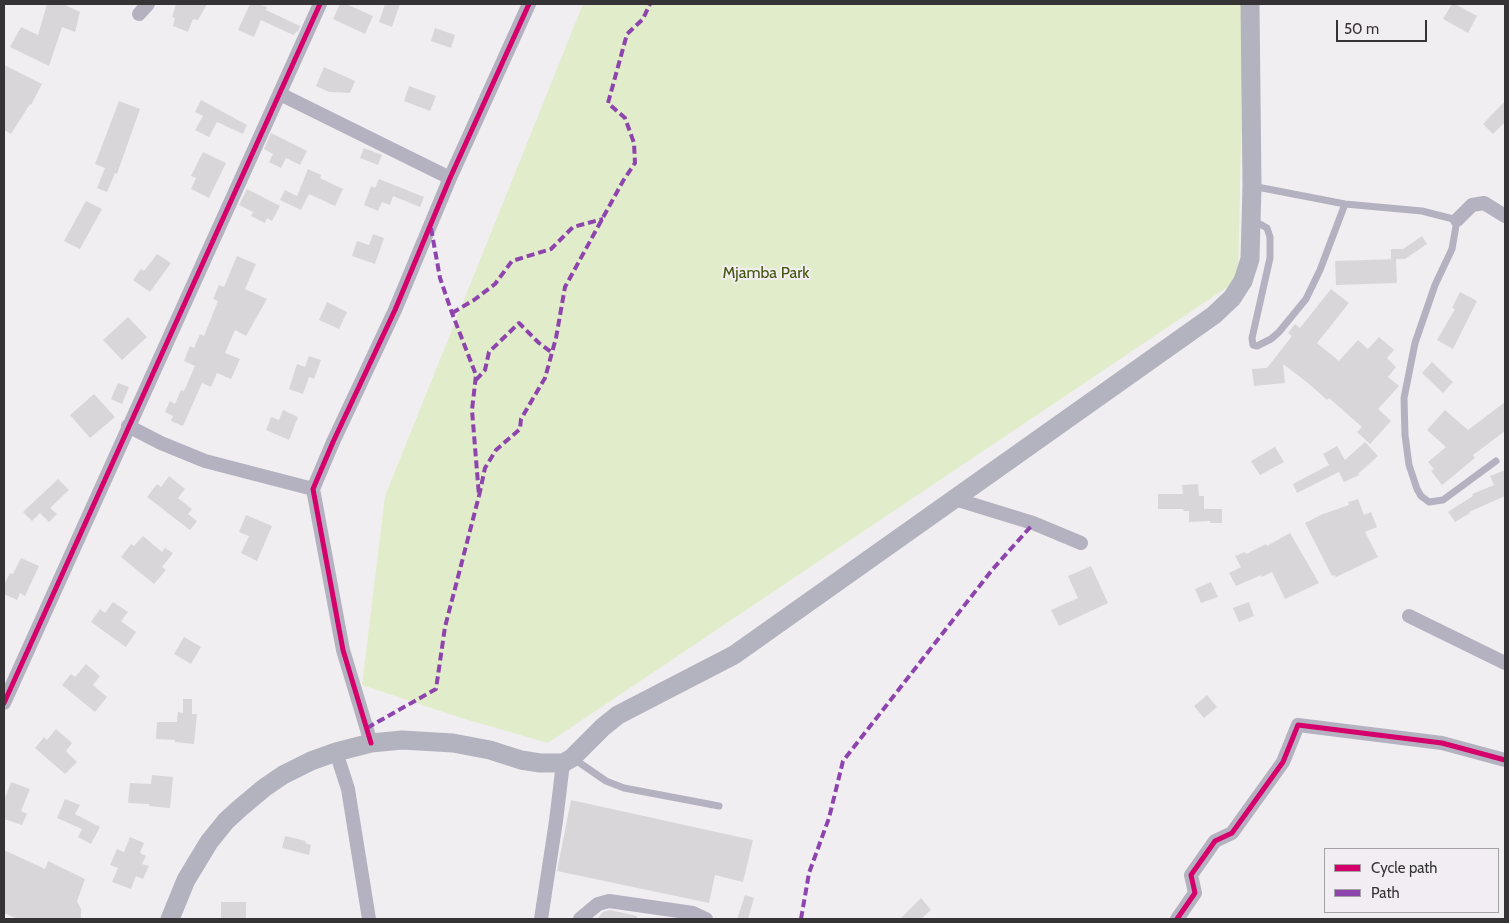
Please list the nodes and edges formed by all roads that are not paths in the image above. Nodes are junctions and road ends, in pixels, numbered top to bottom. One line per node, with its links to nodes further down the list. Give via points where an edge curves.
1 (320, 4): 4 (street)
2 (529, 4): 5 (street)
3 (1250, 4): 6 (main road)
4 (280, 94): 5 (street); 11 (street)
5 (450, 178): 13 (street)
6 (1252, 186): 7 (lane); 9 (main road)
7 (1345, 204): 9 (lane, via 1306,299 1275,336 1257,346 1253,345 1252,338 1270,258 1270,238 1267,228); 10 (lane, via 1422,211)
8 (1505, 216): 10 (street, via 1484,203 1472,205)
9 (1251, 219): 14 (main road, via 1250,259 1243,281 1232,298 1214,315)
10 (1457, 220): 12 (lane, via 1452,249 1435,285 1415,343 1404,398 1408,458 1417,489 1429,502 1443,500)
11 (128, 426): 13 (street, via 205,461); 18 (street)
12 (1496, 461)
13 (314, 489): 19 (street, via 342,650)
14 (955, 498): 15 (street, via 1033,523); 21 (main road, via 734,655 618,715)
15 (1081, 543)
16 (1408, 616): 17 (street)
17 (1505, 663)
18 (4, 703)
19 (371, 743): 20 (main road); 21 (main road, via 402,740 453,743 540,763)
20 (336, 752): 24 (main road, via 283,775 226,821 208,842 186,880); 25 (street, via 348,789)
21 (567, 760): 23 (lane, via 624,788); 26 (street)
22 (1505, 760): 29 (street, via 1442,742 1298,725 1283,762 1272,778 1232,833 1215,841 1191,875 1194,892)
23 (720, 806)
24 (170, 919)
25 (369, 919)
26 (541, 919)
27 (580, 919): 28 (street, via 598,904 609,901 693,913)
28 (706, 919)
29 (1177, 919)

